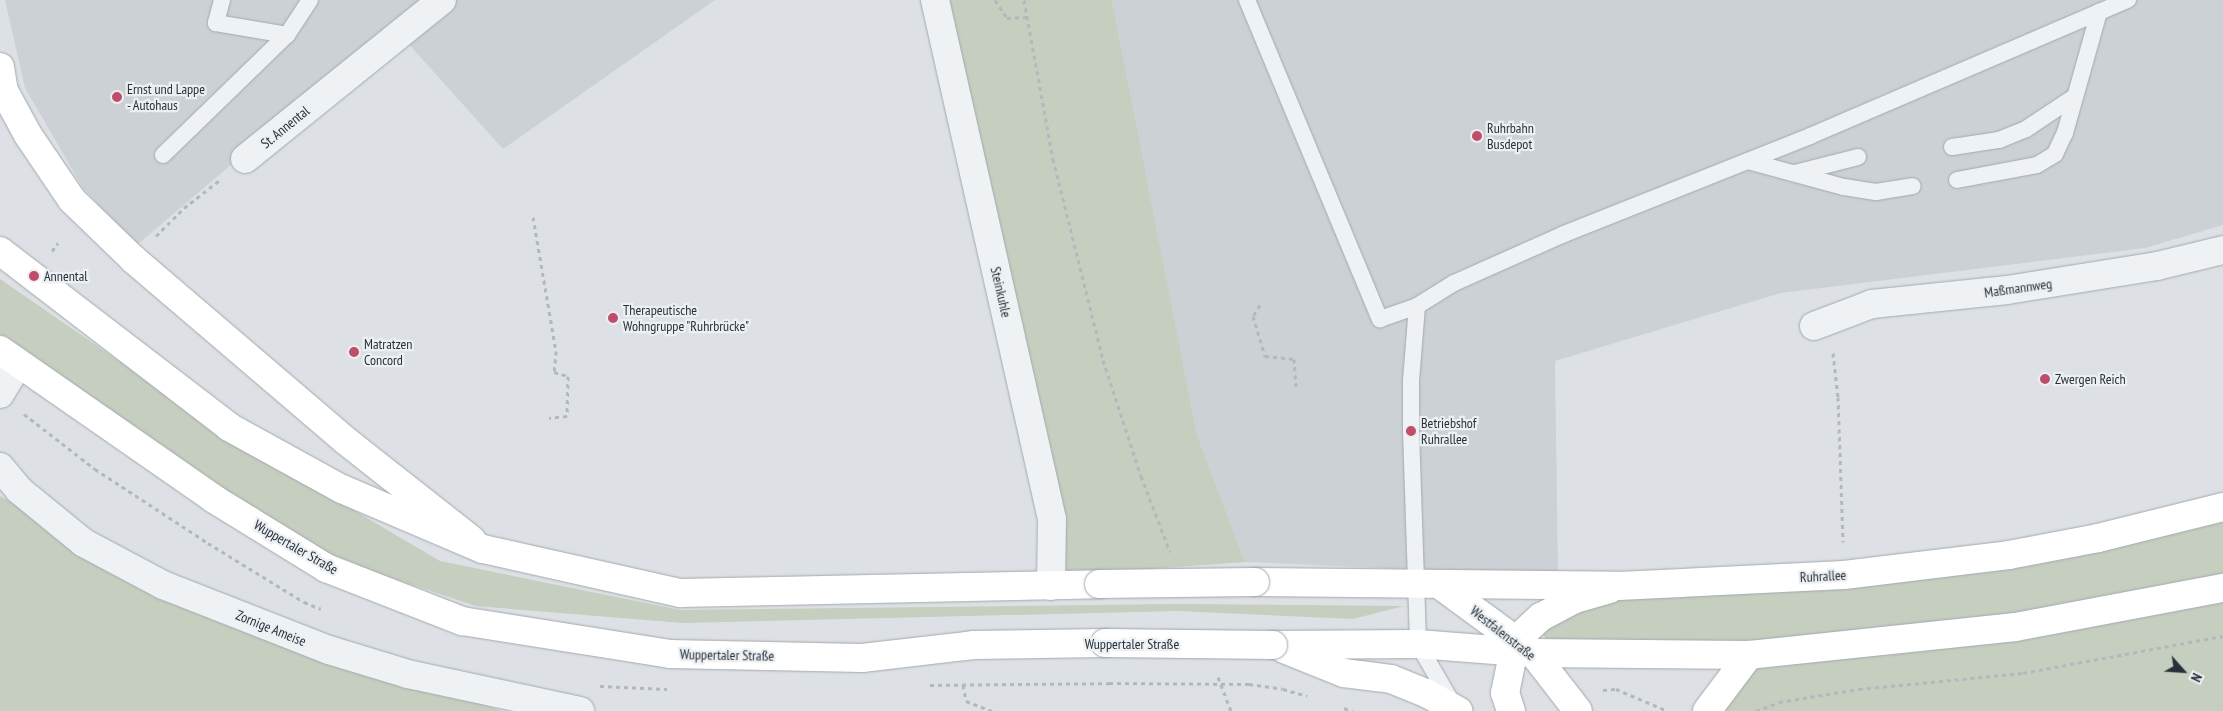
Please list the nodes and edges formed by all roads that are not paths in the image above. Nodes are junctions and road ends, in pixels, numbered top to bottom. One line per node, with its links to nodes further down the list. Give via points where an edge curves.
1 (222, 0): 8 (lane, via 216,23)
2 (310, 0): 8 (lane)
3 (442, 0): 14 (street, St. Annental)
4 (934, 0): 29 (street, Steinkuhle, via 1052,519)
5 (1247, 0): 21 (lane, via 1380,319)
6 (2128, 0): 7 (lane)
7 (2099, 12): 10 (lane); 15 (lane)
8 (287, 35): 12 (lane)
9 (0, 67): 27 (main road, via 4,91 28,136 72,200 133,259 346,441)
10 (2074, 97): 11 (lane, via 2026,129 1999,140); 17 (lane, via 2066,133 2055,154 2037,166)
11 (1952, 147)
12 (163, 155)
13 (1858, 157): 16 (lane)
14 (245, 159)
15 (1748, 161): 16 (lane); 21 (lane, via 1493,265 1454,283)
16 (1792, 173): 18 (lane, via 1876,192)
17 (1957, 180)
18 (1913, 186)
19 (2223, 250): 22 (street, Maßmannweg, via 2157,266 2007,290 1872,304)
20 (0, 251): 27 (main road, via 229,428 342,488)
21 (1417, 306): 28 (lane, via 1411,381)
22 (1822, 324)
23 (9, 357): 24 (street); 33 (main road, Wuppertaler Straße, bridge, via 214,499 326,568 462,622 670,654 862,658 974,645)
24 (0, 394)
25 (0, 467): 37 (street, Zornige Ameise, via 19,490 84,543 163,585 329,650 408,674)
26 (2223, 507): 30 (main road, Ruhrallee, via 2098,538 2009,555 1844,575)
27 (483, 548): 29 (main road, via 680,593)
28 (1428, 585): 29 (main road, bridge, via 1255,582); 30 (main road, Ruhrallee); 32 (lane); 34 (main road, Westfalenstraße)
29 (1051, 586)
30 (1619, 586): 34 (main road, via 1575,599 1541,617)
31 (2223, 588): 35 (main road, via 2016,628)
32 (1418, 644): 33 (main road, Wuppertaler Straße); 34 (main road, Wuppertaler Straße); 38 (lane)
33 (1273, 645): 38 (main road, via 1344,673 1391,679 1426,693)
34 (1521, 647): 35 (main road); 36 (main road, Westfalenstraße); 39 (main road, Westfalenstraße, via 1505,693)
35 (1749, 655): 40 (main road)
36 (1572, 702)
37 (580, 711)
38 (1457, 711)
39 (1511, 711)
40 (1707, 711)

